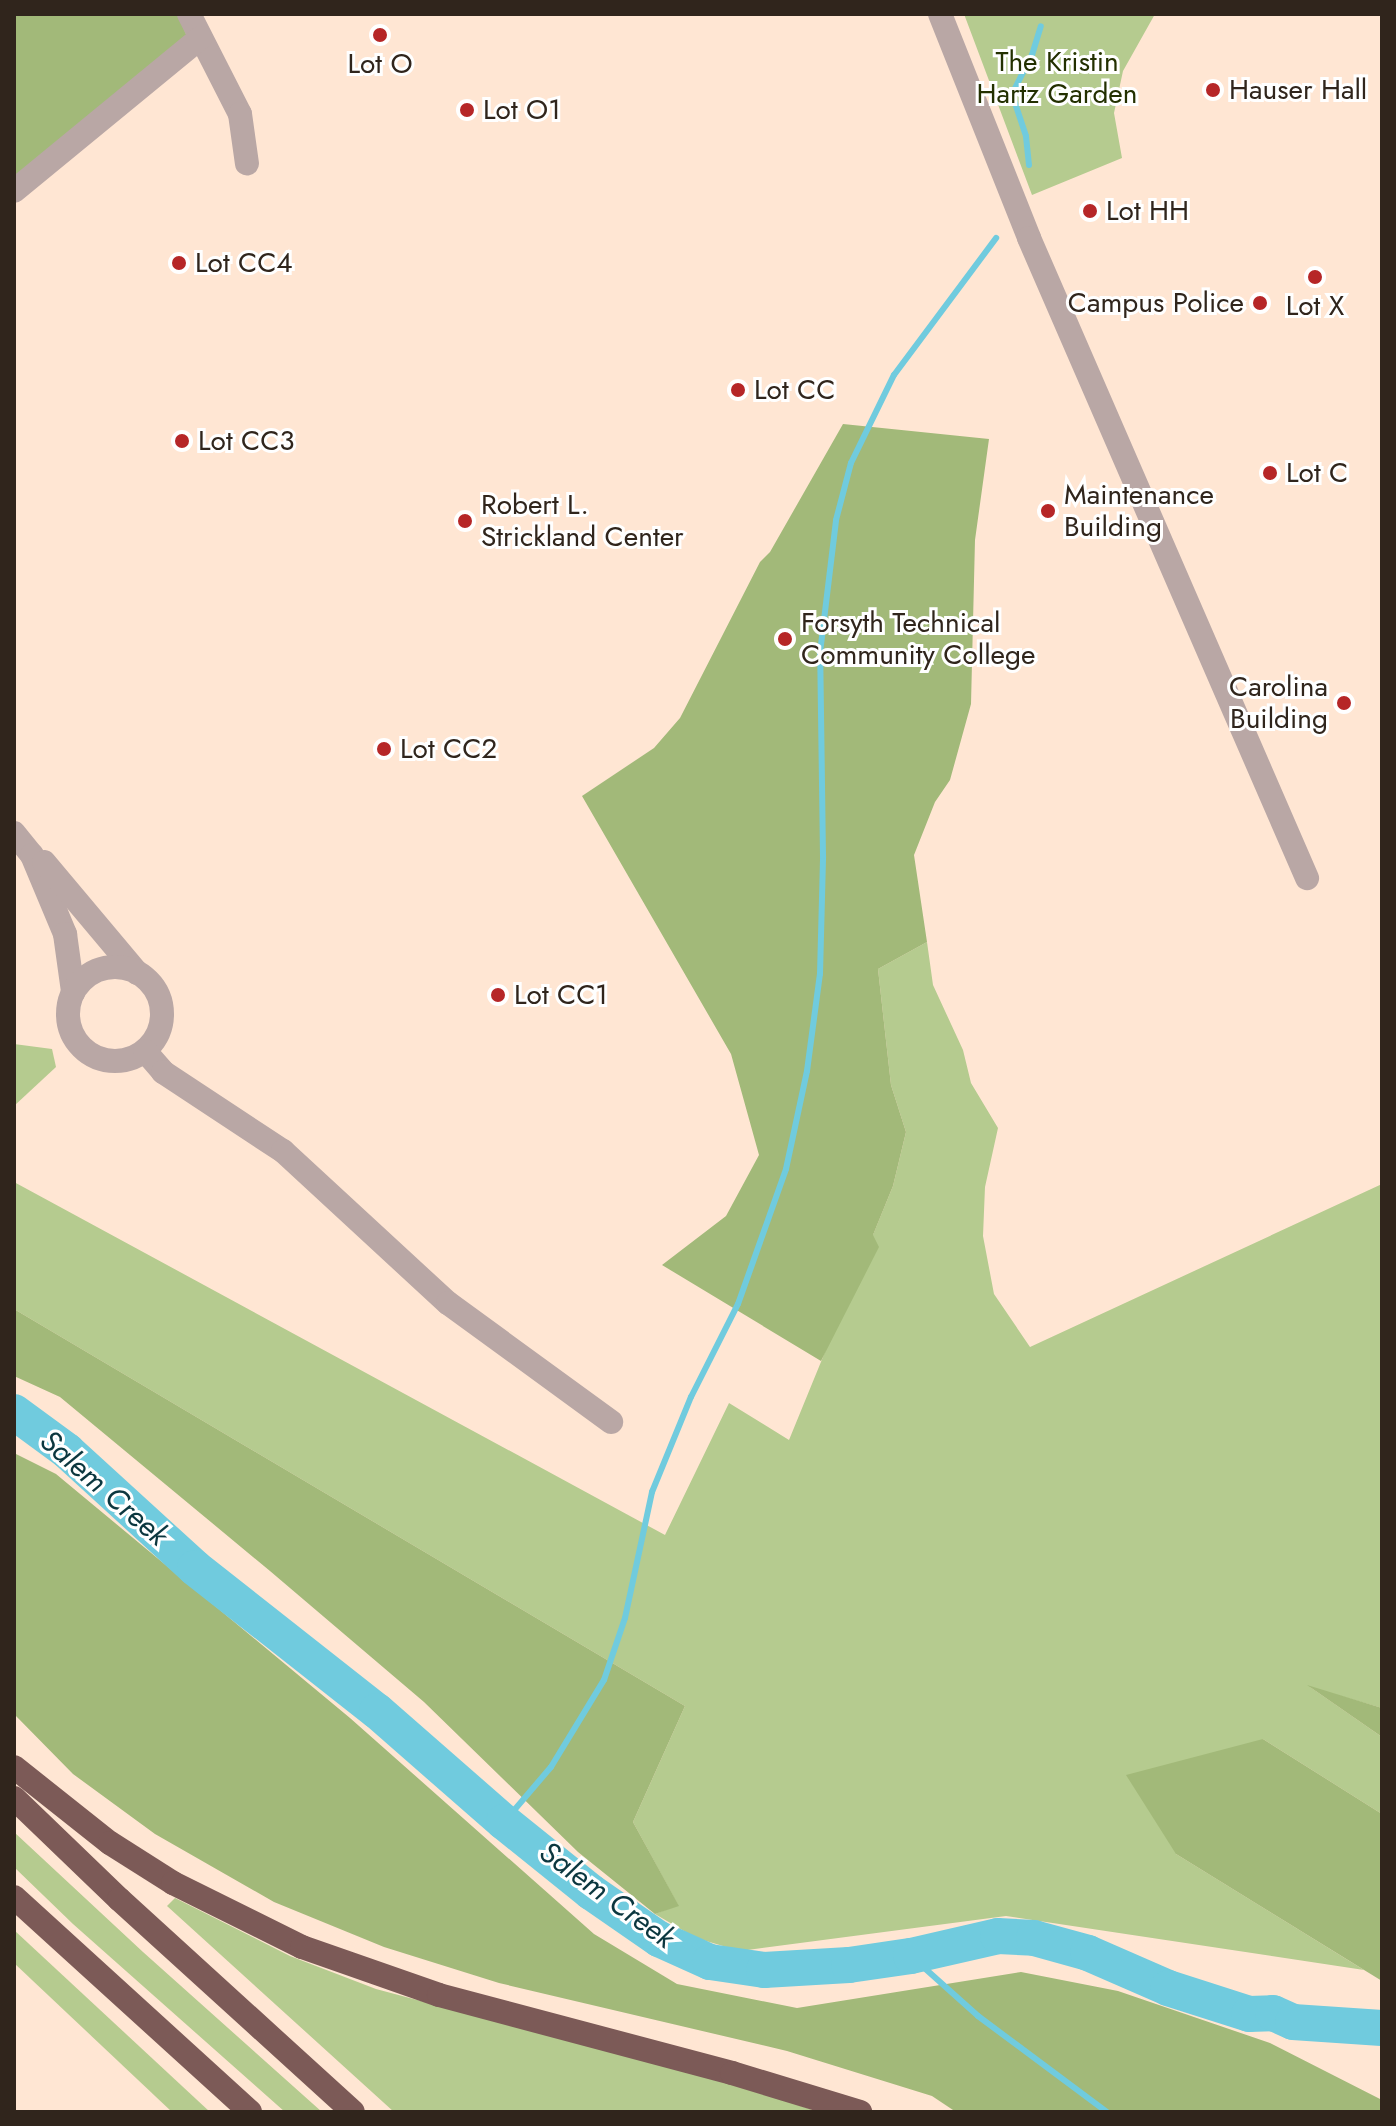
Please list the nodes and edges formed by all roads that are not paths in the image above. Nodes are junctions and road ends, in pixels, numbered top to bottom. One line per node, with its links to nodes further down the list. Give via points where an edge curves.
1 (189, 14): 3 (street)
2 (940, 14): 8 (street, via 1029,238)
3 (200, 38): 4 (street, via 240,114); 5 (street)
4 (247, 164)
5 (14, 191)
6 (14, 833): 7 (street)
7 (32, 855): 9 (street, via 44,862); 10 (street, via 65,934)
8 (1307, 878)
9 (137, 973): 10 (street, via 108,968 94,972); 11 (street, via 158,995 162,1010 161,1025)
10 (73, 992): 11 (street, via 68,1024 85,1051 115,1062)
11 (145, 1051): 12 (street, via 163,1072 283,1151 448,1303)
12 (611, 1422)
13 (14, 1767): 18 (highway, via 110,1843 173,1883 302,1947 439,1995)
14 (14, 1798): 17 (highway)
15 (14, 1897): 16 (highway)
16 (250, 2112)
17 (353, 2112)
18 (860, 2112)

